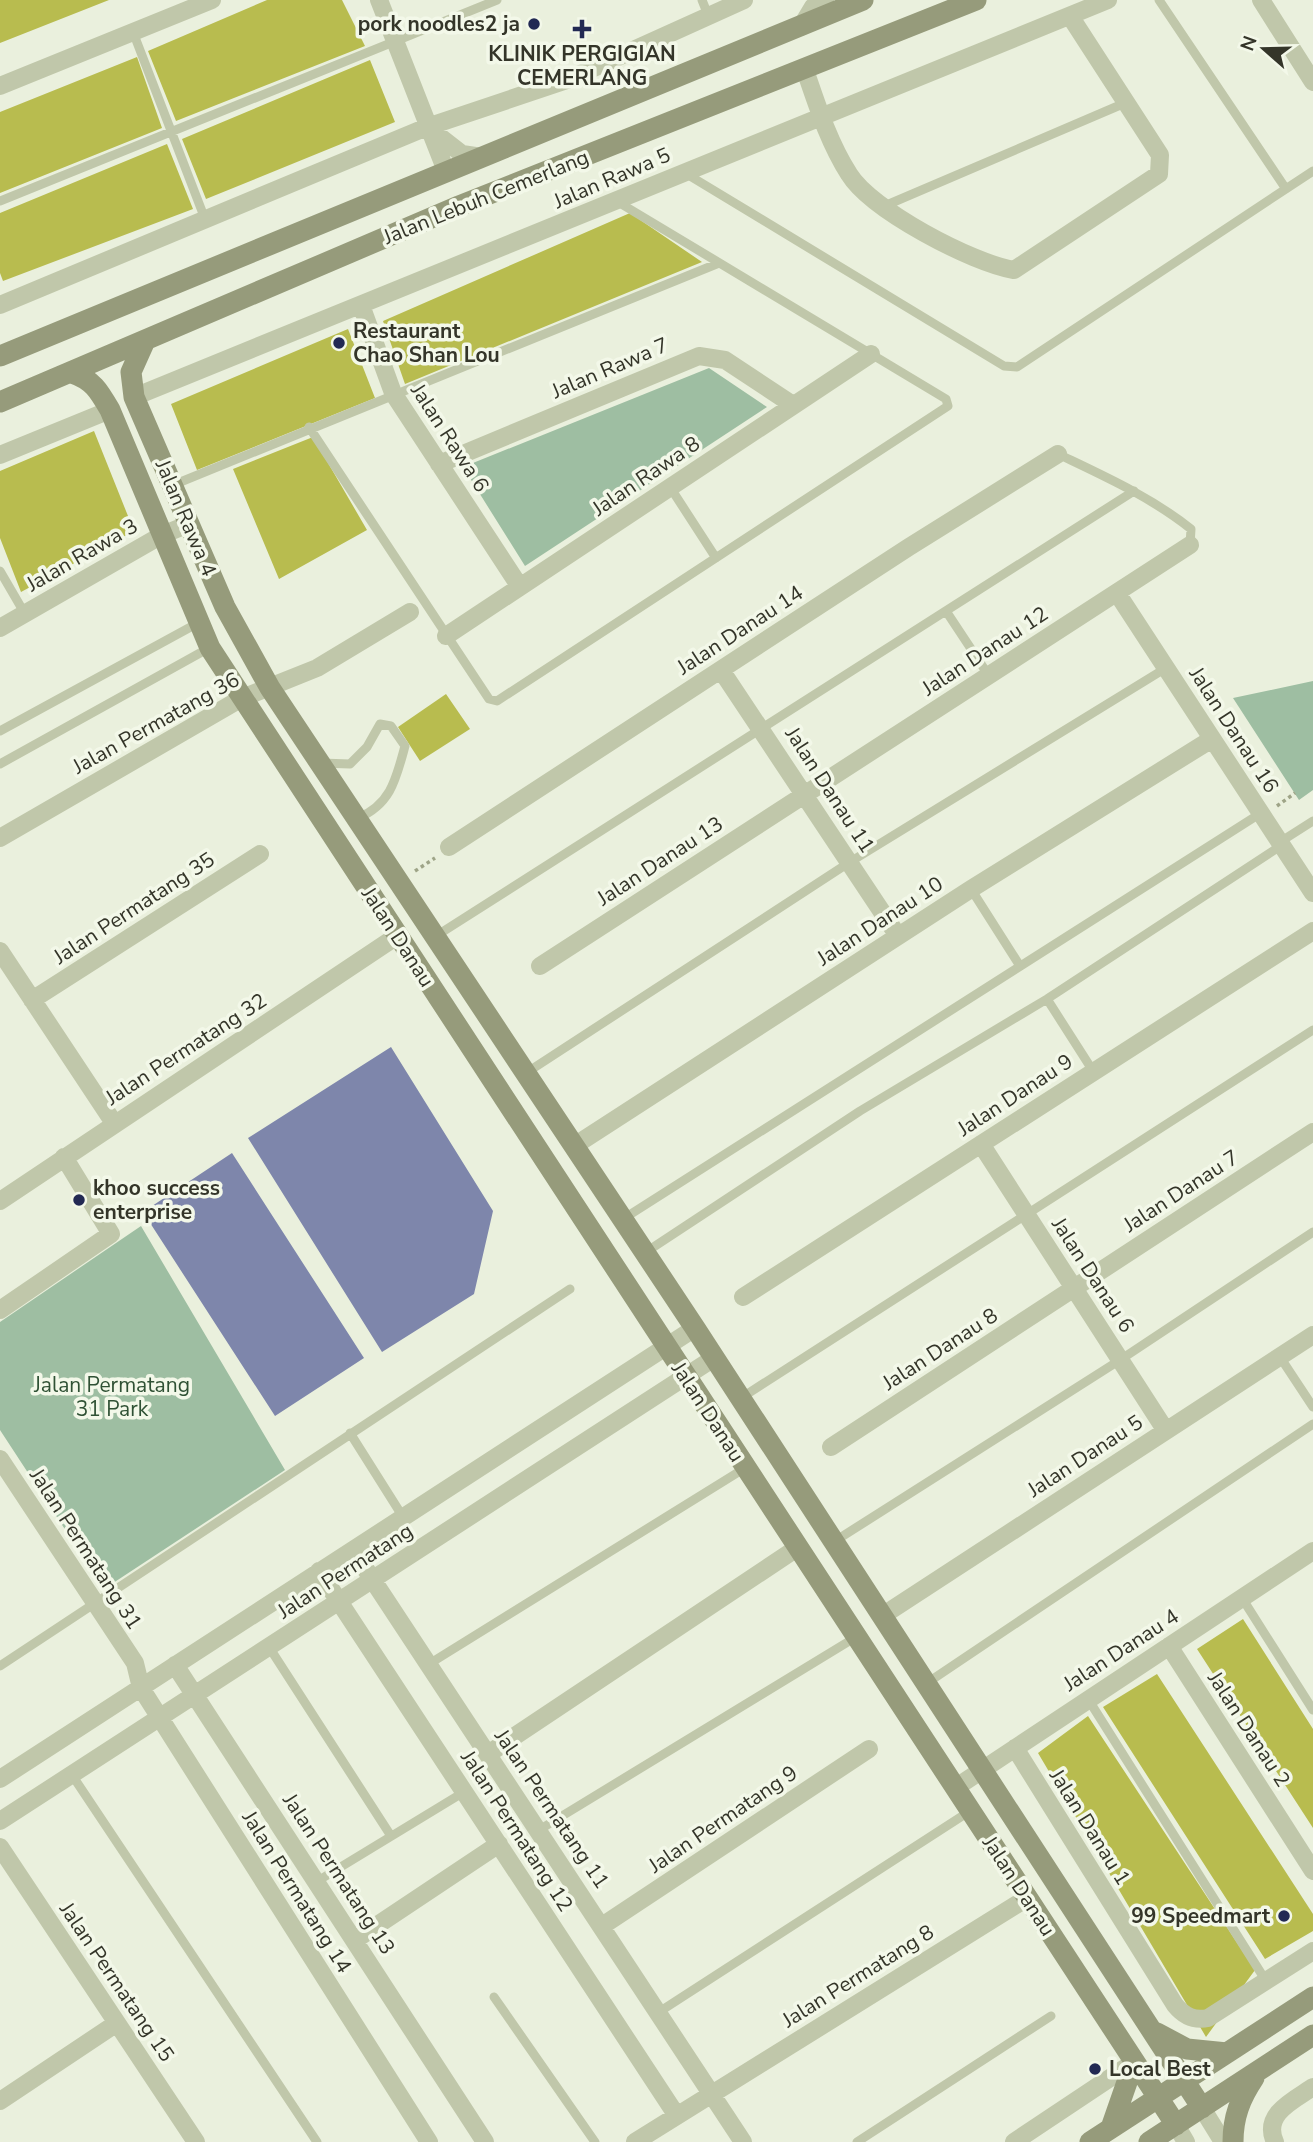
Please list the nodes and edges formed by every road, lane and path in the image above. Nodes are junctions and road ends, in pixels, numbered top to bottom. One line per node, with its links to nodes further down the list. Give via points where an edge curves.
1 (212, 0): 14 (street)
2 (379, 0): 15 (street)
3 (497, 0): 15 (lane)
4 (744, 0): 11 (street)
5 (825, 0): 13 (street, via 813,7)
6 (863, 0): 13 (street, Jalan Lebuh Cemerlang)
7 (976, 0): 16 (street, Jalan Lebuh Cemerlang)
8 (1108, 0): 12 (street, Jalan Rawa 5)
9 (1159, 0): 27 (lane)
10 (1261, 0): 17 (street)
11 (705, 7): 21 (street, via 568,80)
12 (1070, 16): 19 (street); 20 (street, Jalan Rawa 5)
13 (801, 27): 23 (street, Jalan Lebuh Cemerlang)
14 (133, 32): 18 (street); 22 (lane)
15 (395, 43): 21 (street); 22 (lane)
16 (805, 70): 20 (street); 35 (street, Jalan Lebuh Cemerlang, via 459,206)
17 (1313, 82)
18 (0, 86)
19 (1125, 103): 30 (lane); 30 (street, via 1160,155 1160,174 1014,270 961,252)
20 (825, 123): 26 (street, Jalan Rawa 5); 30 (street, via 849,176)
21 (427, 127): 23 (street, via 462,154); 25 (street); 31 (street)
22 (173, 132): 28 (lane); 31 (lane)
23 (482, 157): 25 (street, Jalan Lebuh Cemerlang)
24 (1313, 171): 27 (lane)
25 (446, 172): 37 (street, Jalan Lebuh Cemerlang)
26 (684, 172): 27 (lane, via 1004,366 1028,362); 29 (street, Jalan Rawa 5)
27 (1286, 189)
28 (0, 201)
29 (618, 202): 32 (lane); 34 (street, Jalan Rawa 5)
30 (882, 207)
31 (205, 219): 33 (street)
32 (719, 263): 36 (lane); 39 (lane)
33 (1, 301)
34 (361, 305): 39 (street, Jalan Rawa 6); 40 (street, Jalan Rawa 5)
35 (144, 343): 38 (street, Jalan Lebuh Cemerlang); 40 (street, Jalan Rawa 4, via 131,373)
36 (871, 354): 42 (street, Jalan Rawa 8); 54 (lane, via 946,399 948,406)
37 (0, 356)
38 (72, 373): 41 (street, Jalan Lebuh Cemerlang); 43 (street, Jalan Rawa 4, via 97,387)
39 (393, 393): 44 (lane); 47 (street, Jalan Rawa 6)
40 (134, 397): 48 (street, Jalan Rawa 4)
41 (0, 402)
42 (793, 405): 47 (street, Jalan Rawa 7, via 725,360 699,356); 49 (street, Jalan Rawa 8)
43 (110, 410): 46 (street); 52 (street, Jalan Rawa 4)
44 (309, 427): 48 (lane); 63 (lane)
45 (1058, 454): 50 (lane); 66 (street, Jalan Danau 14)
46 (0, 455)
47 (439, 464): 56 (street, Jalan Rawa 6)
48 (172, 485): 51 (street, Jalan Rawa 4)
49 (670, 487): 54 (lane); 56 (street, Jalan Rawa 8)
50 (1134, 491): 53 (lane, via 1191,528); 58 (lane)
51 (189, 524): 52 (street, Jalan Rawa 3); 68 (street, Jalan Rawa 4, via 225,607)
52 (162, 535): 60 (street, Jalan Rawa 3); 61 (street, Jalan Rawa 4)
53 (1190, 545): 57 (street, Jalan Danau 12)
54 (716, 558): 63 (lane, via 497,701 489,699)
55 (0, 571): 60 (lane)
56 (520, 587): 63 (street, Jalan Rawa 8)
57 (1117, 593): 65 (street, Jalan Danau 16); 67 (street, Jalan Danau 12)
58 (946, 611): 67 (lane); 70 (lane)
59 (410, 612): 68 (street, Jalan Permatang 36, via 317,668)
60 (25, 614): 62 (street, Jalan Rawa 3)
61 (198, 623): 64 (street, Jalan Rawa 4); 71 (lane)
62 (0, 628)
63 (446, 636)
64 (210, 648): 69 (street, Jalan Rawa 4); 74 (lane)
65 (1166, 668): 72 (street, Jalan Danau 16); 84 (lane)
66 (721, 670): 70 (street, Jalan Danau 11); 82 (street, Jalan Danau 14)
67 (989, 676): 75 (street, Jalan Danau 12)
68 (270, 688): 69 (street, Jalan Permatang 36); 73 (street, Jalan Danau)
69 (242, 698): 80 (street, Jalan Permatang 36); 89 (street, Jalan Danau)
70 (761, 727): 75 (street, Jalan Danau 11); 91 (lane)
71 (0, 731)
72 (1212, 739): 77 (street, Jalan Danau 16); 86 (street, Jalan Danau 10)
73 (320, 763): 78 (street, Jalan Danau); 78 (lane, via 350,764 380,724 391,726 405,746 394,788 375,810)
74 (0, 764)
75 (805, 793): 84 (street, Jalan Danau 11); 93 (street, Jalan Danau 13)
76 (1295, 793): 77 (path)
77 (1262, 814): 81 (street, Jalan Danau 16); 94 (lane)
78 (357, 819): 85 (street, Jalan Danau)
79 (1313, 821): 81 (lane)
80 (0, 838)
81 (1281, 844): 87 (street, Jalan Danau 16); 95 (lane)
82 (449, 847): 85 (path)
83 (260, 854): 96 (street, Jalan Permatang 35)
84 (850, 862): 90 (street, Jalan Danau 11); 99 (lane)
85 (399, 883): 91 (street, Jalan Danau)
86 (971, 889): 90 (street, Jalan Danau 10); 94 (lane)
87 (1313, 893)
88 (1313, 931): 98 (street, Jalan Danau 9)
89 (397, 936): 100 (street, Jalan Permatang 32); 116 (street, Jalan Danau)
90 (898, 936): 103 (street, Jalan Danau 10)
91 (435, 937): 99 (street, Jalan Danau)
92 (0, 951): 96 (street)
93 (540, 966)
94 (1020, 966): 107 (lane)
95 (1047, 999): 98 (lane); 109 (lane, via 860,1111)
96 (33, 1000): 100 (street)
97 (1313, 1030): 106 (lane)
98 (1093, 1071): 102 (street, Jalan Danau 9)
99 (526, 1073): 103 (street, Jalan Danau)
100 (114, 1122): 104 (street, Jalan Permatang 32)
101 (1313, 1132): 111 (street, Jalan Danau 7)
102 (981, 1144): 106 (street, Jalan Danau 6); 112 (street, Jalan Danau 9)
103 (574, 1146): 107 (street, Jalan Danau)
104 (64, 1157): 105 (street, Jalan Permatang 32); 113 (street, via 111,1234)
105 (3, 1191)
106 (1028, 1216): 111 (street, Jalan Danau 6); 121 (lane)
107 (623, 1219): 109 (street, Jalan Danau)
108 (1313, 1233): 119 (lane)
109 (645, 1253): 114 (street, Jalan Danau)
110 (570, 1289): 125 (lane)
111 (1074, 1289): 119 (street, Jalan Danau 6); 126 (street, Jalan Danau 8)
112 (743, 1297)
113 (0, 1310)
114 (695, 1328): 116 (street, Jalan Permatang); 118 (street, Jalan Danau)
115 (1313, 1335): 117 (street, Jalan Danau 5)
116 (666, 1347): 120 (street, Jalan Danau); 129 (street, Jalan Permatang)
117 (1280, 1357): 122 (lane); 124 (street, Jalan Danau 5)
118 (715, 1358): 120 (street, Jalan Permatang); 121 (street, Jalan Danau)
119 (1120, 1360): 124 (street, Jalan Danau 6); 130 (lane)
120 (685, 1377): 128 (street, Jalan Danau); 135 (street, Jalan Permatang)
121 (741, 1398): 130 (street, Jalan Danau)
122 (1313, 1407)
123 (1313, 1424): 147 (lane)
124 (1166, 1431): 139 (street, Jalan Danau 5)
125 (350, 1433): 129 (lane); 138 (lane)
126 (831, 1447)
127 (1, 1464): 138 (street, Jalan Permatang 31)
128 (745, 1468): 131 (street, Jalan Danau); 144 (lane)
129 (403, 1517): 132 (street, Jalan Permatang)
130 (834, 1541): 139 (street, Jalan Danau)
131 (797, 1548): 140 (street, Jalan Danau); 155 (street)
132 (353, 1550): 134 (street, Jalan Permatang); 135 (street, Jalan Permatang 11)
133 (1313, 1551): 136 (street, Jalan Danau 4)
134 (319, 1571): 137 (street, Jalan Permatang 12); 145 (street, Jalan Permatang)
135 (373, 1580): 137 (street, Jalan Permatang); 144 (street, Jalan Permatang 11)
136 (1242, 1598): 141 (street, Jalan Danau 4); 151 (lane)
137 (339, 1601): 142 (street, Jalan Permatang); 160 (street, Jalan Permatang 12)
138 (95, 1604): 143 (street, Jalan Permatang 31); 146 (lane)
139 (882, 1616): 147 (street, Jalan Danau)
140 (856, 1637): 159 (street, Jalan Danau); 163 (lane)
141 (1169, 1646): 150 (street, Jalan Danau 4); 167 (street, Jalan Danau 2)
142 (269, 1647): 149 (street, Jalan Permatang); 164 (lane)
143 (135, 1663): 145 (street); 148 (street, Jalan Permatang 14)
144 (429, 1664): 155 (street, Jalan Permatang 11)
145 (175, 1665): 148 (street, Jalan Permatang); 149 (street, Jalan Permatang 13)
146 (0, 1666)
147 (926, 1683): 156 (street, Jalan Danau)
148 (141, 1688): 152 (street, Jalan Permatang 14); 158 (street, Jalan Permatang)
149 (196, 1694): 152 (street, Jalan Permatang); 169 (street, Jalan Permatang 13)
150 (1088, 1699): 153 (street, Jalan Danau 4); 174 (lane)
151 (1313, 1710)
152 (160, 1717): 157 (street, Jalan Permatang); 196 (street, Jalan Permatang 14)
153 (1014, 1748): 156 (street, Jalan Danau 4); 174 (street, Jalan Danau 1, via 1180,2011 1194,2019 1208,2018)
154 (869, 1749): 171 (street, Jalan Permatang 9)
155 (488, 1754): 163 (street, Jalan Permatang 11)
156 (983, 1769): 159 (street, Jalan Danau 4); 180 (street, Jalan Danau)
157 (72, 1774): 162 (street, Jalan Permatang); 195 (lane)
158 (0, 1779)
159 (955, 1788): 161 (street, Jalan Danau)
160 (464, 1791): 164 (lane); 165 (street, Jalan Permatang 12)
161 (970, 1811): 170 (street, Jalan Danau); 177 (lane)
162 (0, 1821)
163 (539, 1830): 171 (street, Jalan Permatang 11)
164 (391, 1836): 169 (lane)
165 (499, 1844): 172 (street); 191 (street, Jalan Permatang 12)
166 (0, 1847): 179 (street, Jalan Permatang 15)
167 (1308, 1852): 168 (street, Jalan Danau 2)
168 (1313, 1871)
169 (316, 1882): 172 (street, Jalan Permatang 13)
170 (1027, 1898): 183 (street, Jalan Danau); 187 (street, Jalan Permatang 8)
171 (602, 1926): 177 (street, Jalan Permatang 11)
172 (355, 1940): 197 (street, Jalan Permatang 13)
173 (1313, 1951): 174 (street, Jalan Danau 1)
174 (1266, 1981)
175 (494, 1997): 198 (lane)
176 (1313, 1997): 182 (street)
177 (659, 2012): 187 (street, Jalan Permatang 11)
178 (1051, 2016): 201 (lane)
179 (117, 2023): 189 (street); 194 (street, Jalan Permatang 15)
180 (1153, 2030): 182 (street, via 1187,2049); 185 (street, Jalan Danau)
181 (1313, 2035): 184 (street)
182 (1227, 2053): 185 (street)
183 (1134, 2062): 188 (street, Jalan Danau); 192 (street); 202 (street)
184 (1259, 2070): 190 (street); 206 (street, via 1241,2098)
185 (1185, 2080): 188 (street); 190 (street, Jalan Danau)
186 (1313, 2087): 207 (street, via 1276,2113 1271,2130)
187 (713, 2093): 191 (street, Jalan Permatang 8); 200 (street, Jalan Permatang 11)
188 (1158, 2098): 192 (street); 193 (street, Jalan Danau)
189 (0, 2101)
190 (1202, 2108): 193 (street); 205 (street)
191 (677, 2116): 199 (street, Jalan Permatang 8)
192 (1111, 2128): 203 (street)
193 (1181, 2133): 204 (street)
194 (196, 2142)
195 (317, 2142)
196 (429, 2142)
197 (485, 2142)
198 (595, 2142)
199 (635, 2142)
200 (743, 2142)
201 (857, 2142)
202 (1014, 2142)
203 (1090, 2142)
204 (1149, 2142)
205 (1223, 2142)
206 (1233, 2142)
207 (1275, 2142)

